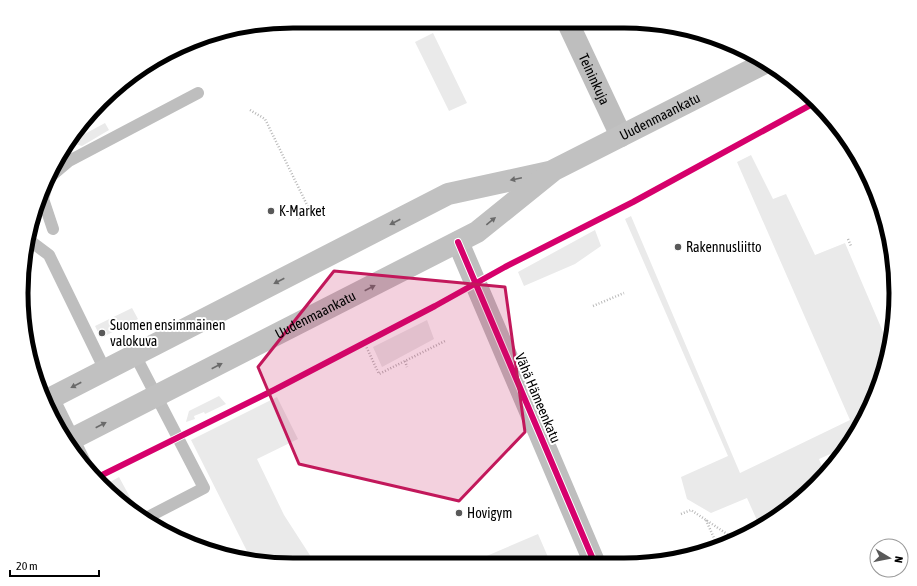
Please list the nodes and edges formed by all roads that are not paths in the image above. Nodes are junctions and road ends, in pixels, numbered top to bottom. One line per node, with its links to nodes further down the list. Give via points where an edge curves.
1 (570, 28): 4 (street, Teininkuja)
2 (760, 66): 4 (main road, Uudenmaankatu)
3 (198, 93): 6 (lane, via 69,161)
4 (621, 136): 5 (main road, Uudenmaankatu)
5 (554, 170): 9 (main road, Uudenmaankatu, one-way to 5, via 477,232); 11 (main road, Uudenmaankatu, one-way to 11, via 448,194)
6 (58, 171)
7 (44, 202): 8 (lane)
8 (53, 230)
9 (458, 242): 13 (main road, Uudenmaankatu, one-way to 9); 17 (street, Vähä Hämeenkatu)
10 (33, 243): 12 (lane, via 49,255)
11 (135, 355): 12 (main road, Uudenmaankatu); 13 (lane)
12 (105, 370): 14 (main road, Uudenmaankatu, one-way to 14)
13 (156, 397): 15 (main road, Uudenmaankatu, one-way to 13); 16 (lane, via 204,488)
14 (50, 399)
15 (73, 440)
16 (150, 516)
17 (592, 558)

